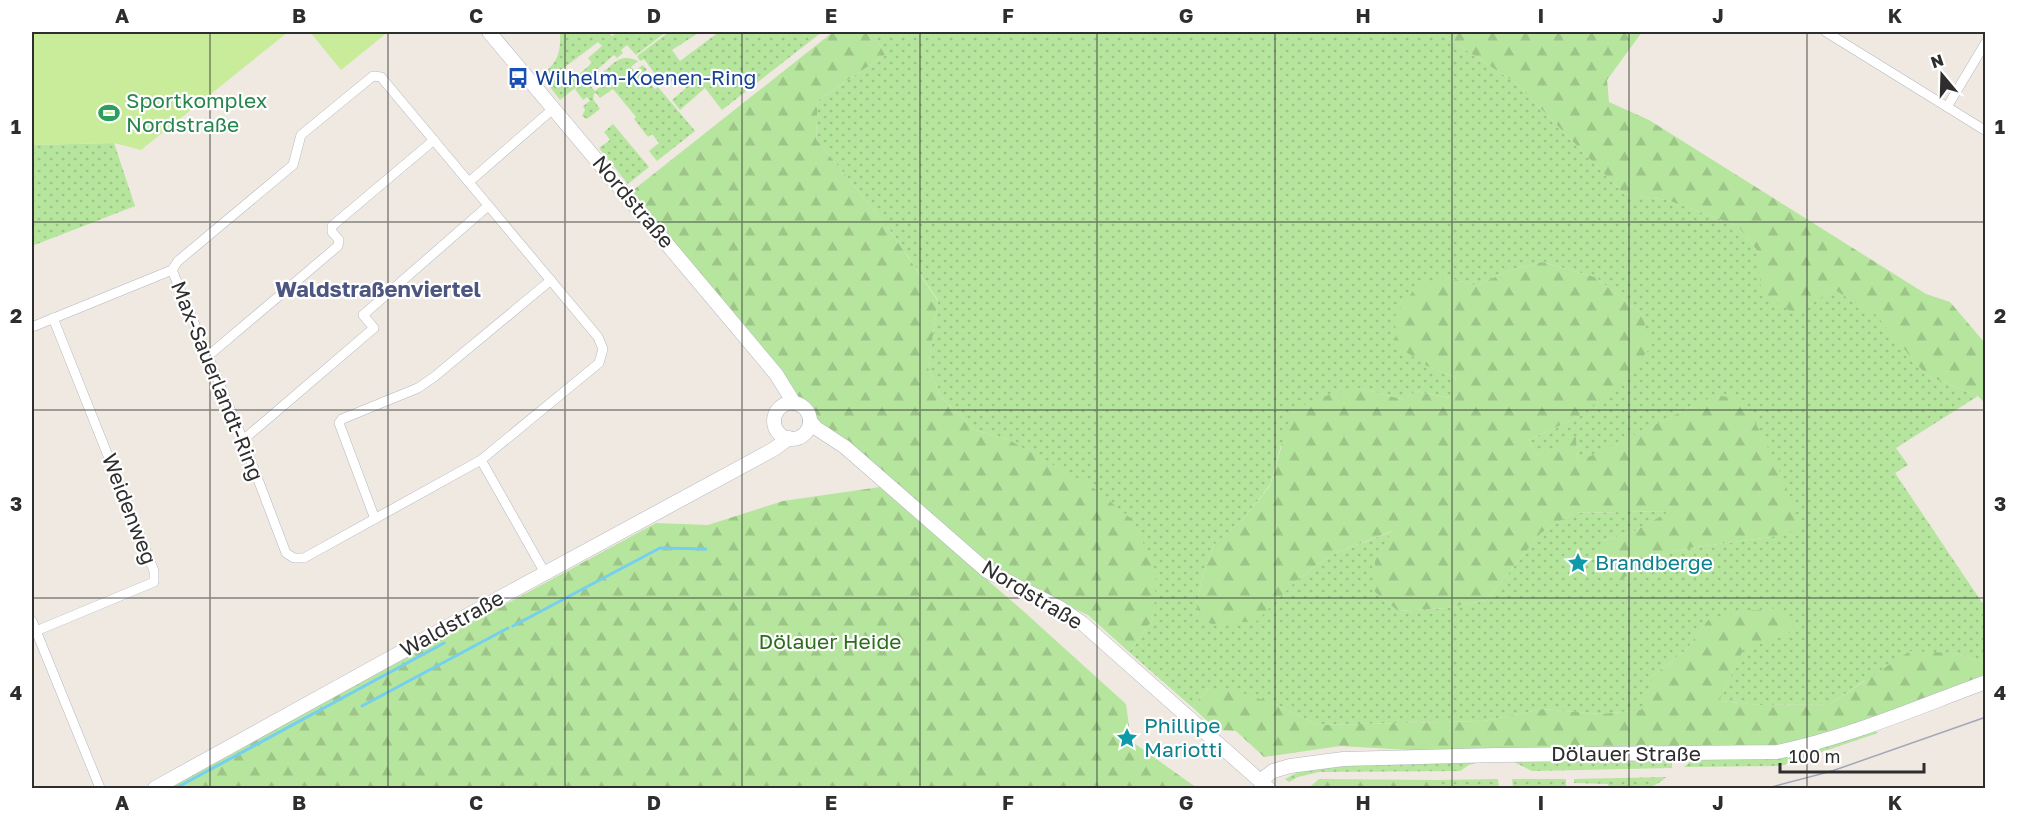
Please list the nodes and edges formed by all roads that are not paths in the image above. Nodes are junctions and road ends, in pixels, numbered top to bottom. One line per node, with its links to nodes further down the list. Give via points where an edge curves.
1 (489, 32): 5 (main road, Nordstraße)
2 (1826, 32): 4 (street)
3 (1986, 42): 4 (street)
4 (1947, 107): 6 (street)
5 (554, 108): 8 (street); 15 (main road, Nordstraße, via 776,374)
6 (1986, 131)
7 (434, 140): 8 (street, Max-Sauerlandt-Ring); 10 (street, Max-Sauerlandt-Ring, via 381,77 373,76 301,135 293,165); 14 (street, via 332,226 338,246)
8 (469, 182): 9 (street, Max-Sauerlandt-Ring)
9 (488, 206): 11 (street, Max-Sauerlandt-Ring); 18 (street, via 363,315 374,328)
10 (172, 270): 12 (street); 14 (street, Max-Sauerlandt-Ring)
11 (551, 280): 19 (street, Max-Sauerlandt-Ring, via 598,337 603,349 599,363); 20 (street, via 426,383 339,423)
12 (53, 318): 13 (street); 23 (street, Weidenweg, via 154,571 154,582)
13 (32, 327)
14 (208, 356): 18 (street, Max-Sauerlandt-Ring)
15 (788, 405): 16 (main road, Nordstraße, via 805,409); 17 (main road, Nordstraße, via 777,411 774,421)
16 (807, 427): 17 (main road, via 800,437); 25 (main road, Nordstraße, via 845,447 990,574 1082,622)
17 (783, 435): 21 (main road, Waldstraße, via 751,462)
18 (243, 440): 20 (street, Max-Sauerlandt-Ring, via 286,553 294,558 304,558)
19 (481, 460): 20 (street, Max-Sauerlandt-Ring); 21 (street)
20 (375, 519)
21 (545, 573): 27 (main road, Waldstraße)
22 (32, 621): 23 (street)
23 (36, 632): 26 (street)
24 (1986, 682): 25 (main road, Dölauer Straße, via 1799,748 1777,752 1343,759 1273,771)
25 (1264, 785)
26 (100, 789)
27 (155, 789)

